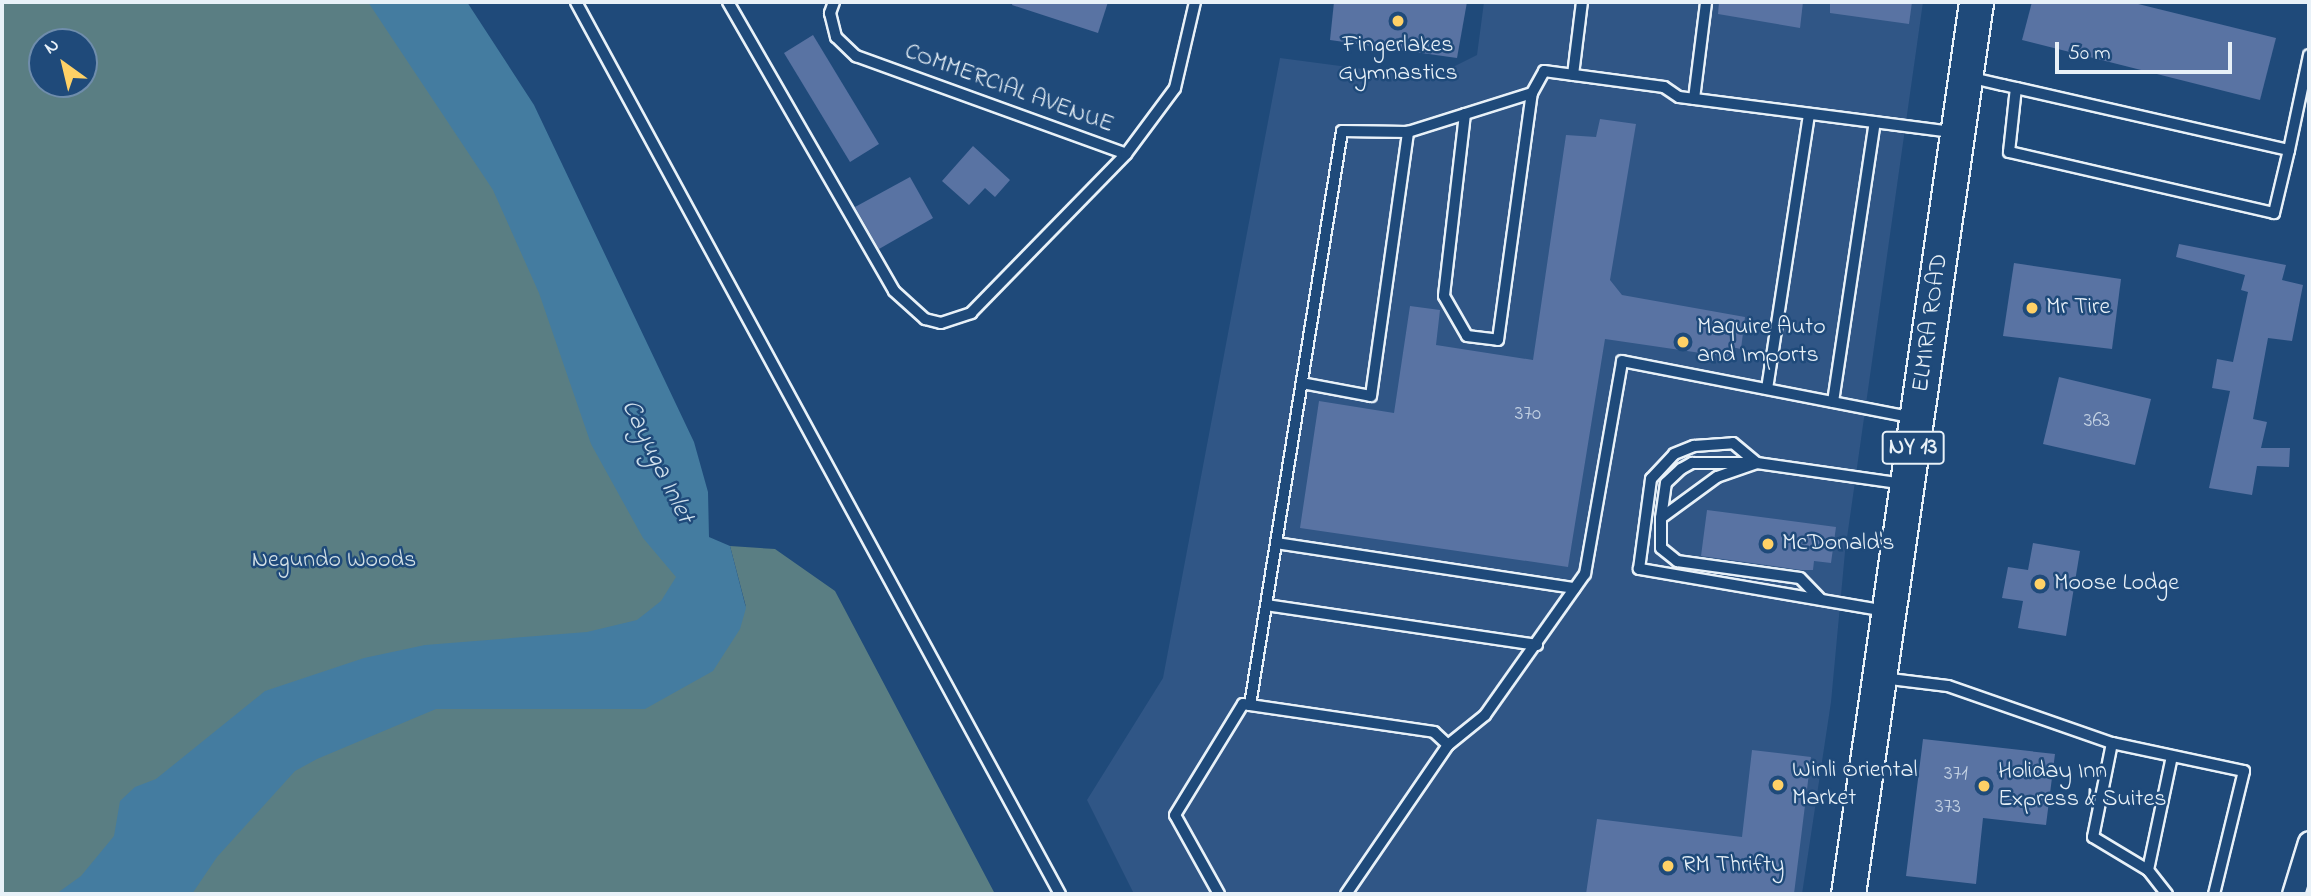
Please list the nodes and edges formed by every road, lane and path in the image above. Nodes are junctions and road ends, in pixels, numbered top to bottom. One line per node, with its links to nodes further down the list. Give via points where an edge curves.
1 (576, 2): 41 (lane)
2 (728, 2): 20 (lane, via 880,270 912,312 925,320 949,322 971,313)
3 (834, 2): 20 (lane, COMMERCIAL AVENUE, via 830,13 836,37 856,55)
4 (1195, 2): 20 (lane, COMMERCIAL AVENUE, via 1175,88)
5 (1582, 2): 9 (lane)
6 (1706, 2): 13 (lane)
7 (1976, 2): 10 (highway, ELMIRA ROAD / NY 13)
8 (2309, 54): 19 (lane)
9 (1573, 75): 12 (lane, via 1544,71); 13 (lane, via 1664,87)
10 (1965, 76): 11 (lane); 18 (highway, ELMIRA ROAD / NY 13)
11 (2016, 88): 19 (lane); 19 (lane, via 2009,152 2274,213)
12 (1532, 93): 14 (lane); 14 (lane, via 1498,340 1467,336 1444,296)
13 (1694, 99): 15 (lane)
14 (1465, 114): 17 (lane)
15 (1809, 114): 16 (lane); 22 (lane)
16 (1875, 122): 18 (lane); 23 (lane)
17 (1408, 132): 21 (lane, via 1342,131); 21 (lane, via 1371,396)
18 (1957, 132): 24 (highway, ELMIRA ROAD / NY 13)
19 (2289, 150)
20 (1126, 154)
21 (1302, 383): 28 (lane)
22 (1767, 389): 23 (lane); 29 (lane, via 1622,361 1585,575)
23 (1833, 402): 24 (lane)
24 (1918, 418): 26 (highway, ELMIRA ROAD / NY 13)
25 (1757, 463): 26 (lane); 27 (lane, via 1717,477); 27 (lane, via 1726,460 1681,469 1666,484); 30 (lane, via 1733,443 1694,446 1659,466 1651,479 1639,569)
26 (1907, 484): 32 (highway, ELMIRA ROAD / NY 13)
27 (1661, 518): 30 (lane, via 1661,548 1677,561 1800,578)
28 (1276, 543): 29 (lane); 31 (lane)
29 (1575, 588): 33 (lane)
30 (1821, 600): 32 (lane)
31 (1266, 605): 33 (lane); 35 (lane)
32 (1889, 612): 34 (highway, ELMIRA ROAD / NY 13)
33 (1536, 645): 37 (lane, via 1485,715)
34 (1880, 677): 36 (lane, via 1962,690); 44 (highway, ELMIRA ROAD / NY 13)
35 (1251, 705): 37 (lane, via 1434,732); 42 (lane, via 1243,705 1175,815)
36 (2112, 743): 38 (lane); 40 (lane, via 2093,837)
37 (1448, 745): 43 (lane)
38 (2172, 756): 40 (lane); 46 (lane, via 2244,771)
39 (2309, 842): 47 (street)
40 (2148, 870): 45 (lane)
41 (1060, 894)
42 (1219, 894)
43 (1346, 894)
44 (1849, 894)
45 (2167, 894)
46 (2214, 894)
47 (2292, 894)

